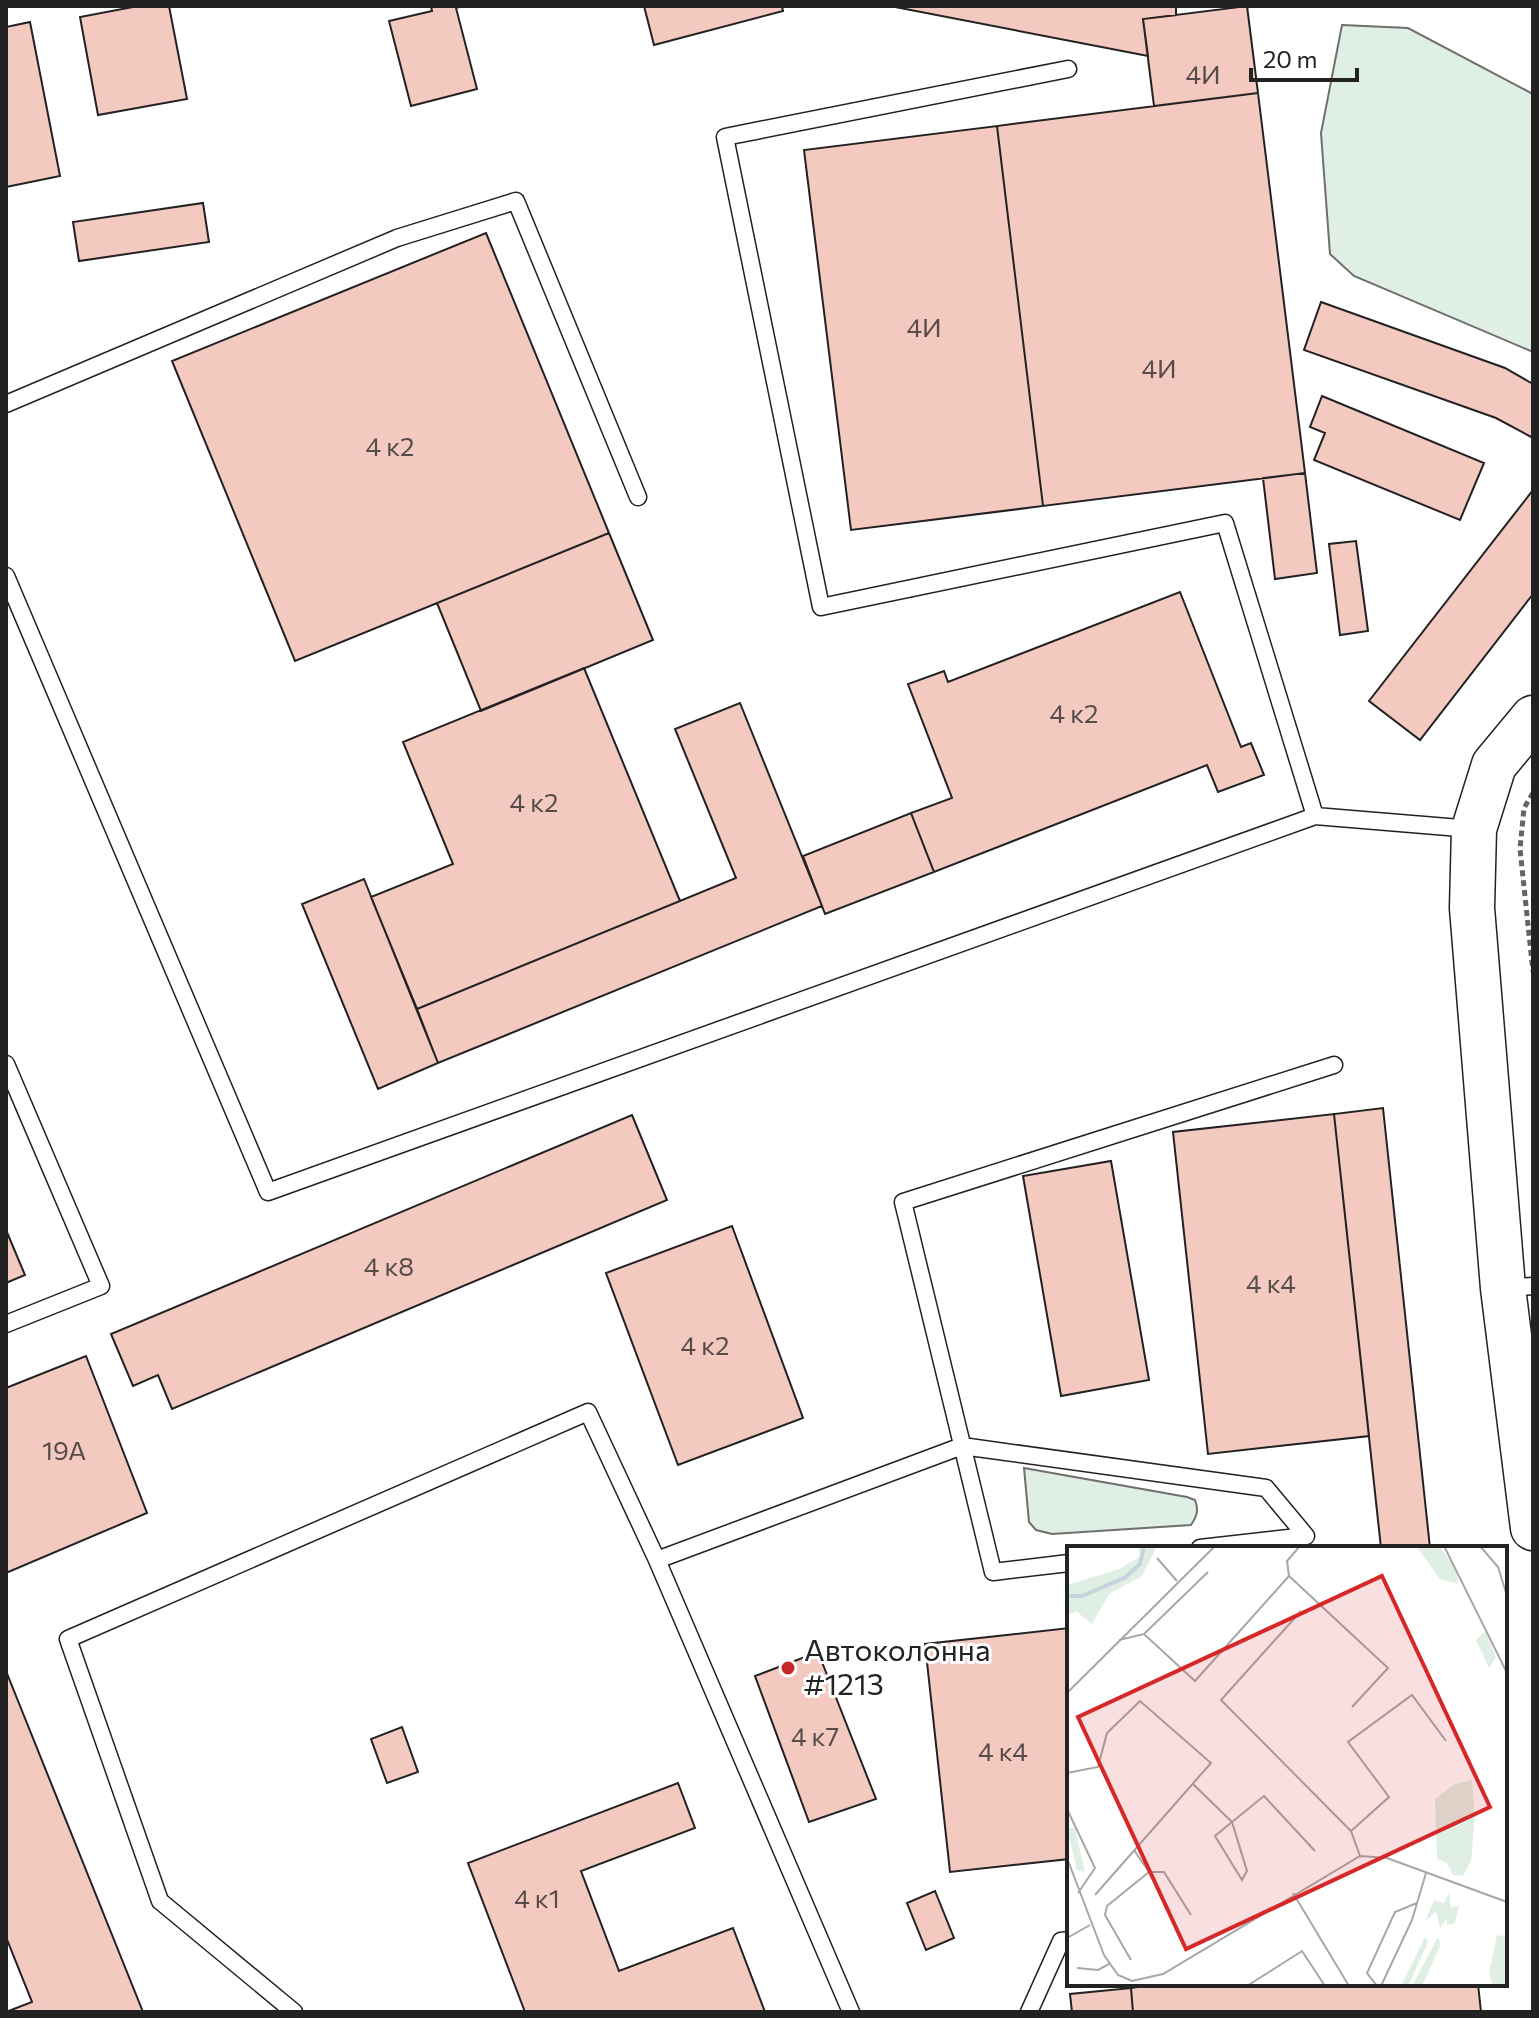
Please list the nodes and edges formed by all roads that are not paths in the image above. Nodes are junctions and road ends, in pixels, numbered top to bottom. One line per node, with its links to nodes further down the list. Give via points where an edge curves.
1 (1068, 69): 6 (lane, via 725,137 821,607 1225,523)
2 (6, 404): 3 (lane, via 397,238 516,201)
3 (638, 497)
4 (6, 576): 6 (lane, via 268,1192)
5 (1533, 718): 7 (main road, via 1494,765)
6 (1315, 816): 7 (lane)
7 (1474, 829): 10 (main road, via 1472,908)
8 (6, 1064): 11 (lane, via 101,1286)
9 (1334, 1065): 12 (lane, via 903,1202)
10 (1518, 1287): 13 (main road)
11 (6, 1324)
12 (962, 1446): 14 (lane, via 1266,1488 1306,1536); 15 (lane); 16 (lane, via 993,1572)
13 (1533, 1528)
14 (1218, 1546)
15 (657, 1560): 18 (lane, via 588,1412 68,1639 160,1901); 19 (lane)
16 (1067, 1563)
17 (1067, 1940): 20 (lane, via 1061,1941)
18 (294, 2012)
19 (851, 2012)
20 (1029, 2012)

